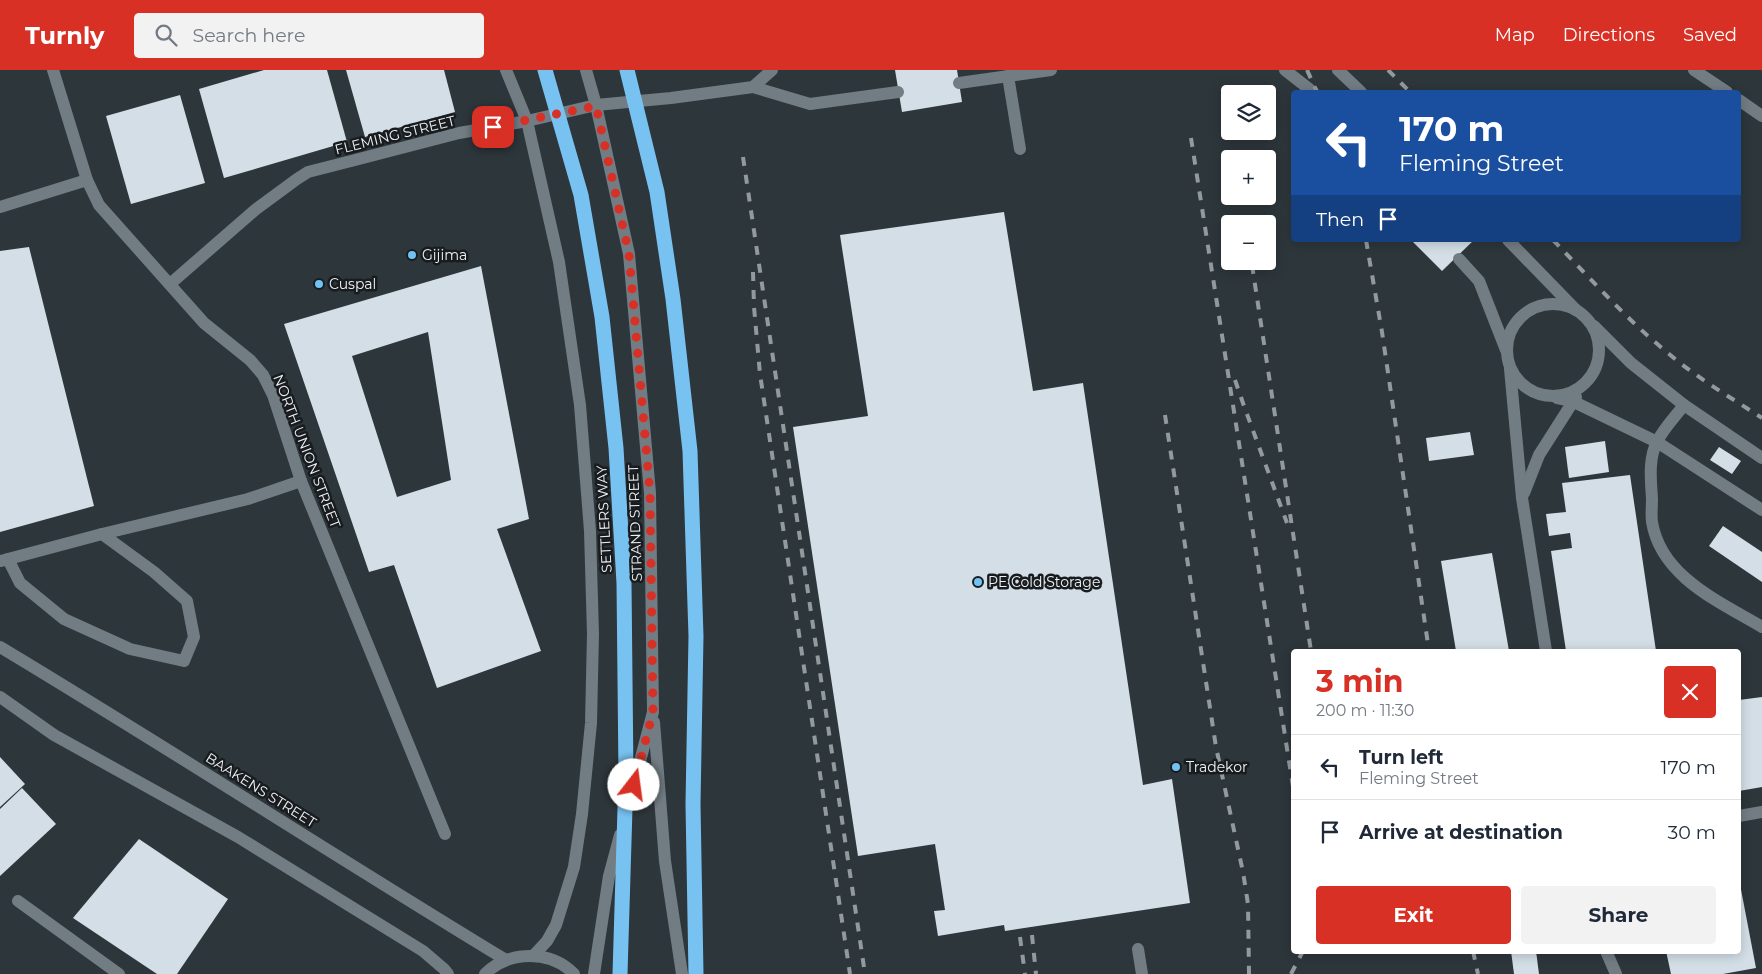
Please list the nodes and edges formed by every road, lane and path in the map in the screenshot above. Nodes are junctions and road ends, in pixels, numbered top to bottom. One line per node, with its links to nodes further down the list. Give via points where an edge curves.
1 (53, 70): 23 (street, NORTH UNION STREET)
2 (506, 70): 21 (street)
3 (544, 70): 61 (highway, SETTLERS WAY, via 580,195 602,317 616,448 624,583 626,775)
4 (586, 70): 19 (street, STRAND STREET)
5 (627, 70): 63 (highway, via 657,192 690,451 696,636)
6 (772, 70): 13 (street)
7 (1051, 70): 11 (street)
8 (1285, 70): 14 (street)
9 (1338, 70): 15 (street)
10 (1694, 70): 16 (street)
11 (1008, 76): 12 (street); 22 (street)
12 (959, 83)
13 (753, 87): 17 (street, FLEMING STREET, via 810,104); 19 (street, FLEMING STREET)
14 (1310, 90)
15 (1359, 90)
16 (1724, 90)
17 (898, 92)
18 (1741, 101): 20 (street)
19 (596, 106): 21 (street, FLEMING STREET); 47 (street, STRAND STREET, via 629,254 650,493)
20 (1762, 116)
21 (527, 121): 27 (street, FLEMING STREET, via 459,133 308,172 255,210); 54 (street, via 559,262 580,405 590,531 593,634 591,724 574,867 556,925)
22 (1020, 149)
23 (88, 180): 24 (street); 27 (street, NORTH UNION STREET, via 99,205)
24 (0, 207)
25 (1510, 242): 28 (street)
26 (1459, 259): 30 (street, via 1479,281)
27 (170, 284): 38 (street, NORTH UNION STREET, via 204,323 250,360 263,375 273,395)
28 (1576, 311): 29 (street); 30 (street, via 1557,305 1527,312 1508,337)
29 (1588, 321): 32 (street, via 1599,346 1598,362); 35 (street, via 1631,363)
30 (1506, 352): 31 (street)
31 (1509, 366): 33 (street, via 1516,379); 39 (street)
32 (1591, 376): 33 (street, via 1569,394); 34 (street)
33 (1540, 395): 34 (street)
34 (1572, 402): 36 (street); 39 (street, via 1539,454)
35 (1684, 405): 36 (street); 37 (street)
36 (1657, 442): 40 (street); 43 (street, via 1651,480 1652,522 1659,545 1675,568 1697,588)
37 (1762, 458)
38 (301, 482): 41 (street, via 248,499); 50 (street, NORTH UNION STREET)
39 (1522, 498): 45 (street)
40 (1762, 510)
41 (102, 534): 42 (street); 42 (street, via 154,572 186,601 194,637 184,661 130,649 64,619 20,583)
42 (4, 560)
43 (1762, 627)
44 (0, 647): 55 (street, BAAKENS STREET)
45 (1546, 649)
46 (0, 697): 57 (street, via 54,735 238,837 423,951)
47 (653, 712): 60 (street, STRAND STREET, via 609,876); 62 (street, via 665,861)
48 (1762, 812): 49 (street)
49 (1741, 816)
50 (445, 834)
51 (18, 901): 56 (street)
52 (1138, 949): 64 (street)
53 (1607, 954): 65 (street)
54 (534, 955): 55 (street); 59 (street, via 553,960)
55 (506, 960): 58 (street)
56 (119, 974)
57 (448, 974)
58 (485, 974)
59 (574, 974)
60 (594, 974)
61 (620, 974)
62 (682, 974)
63 (696, 974)
64 (1142, 974)
65 (1616, 974)

